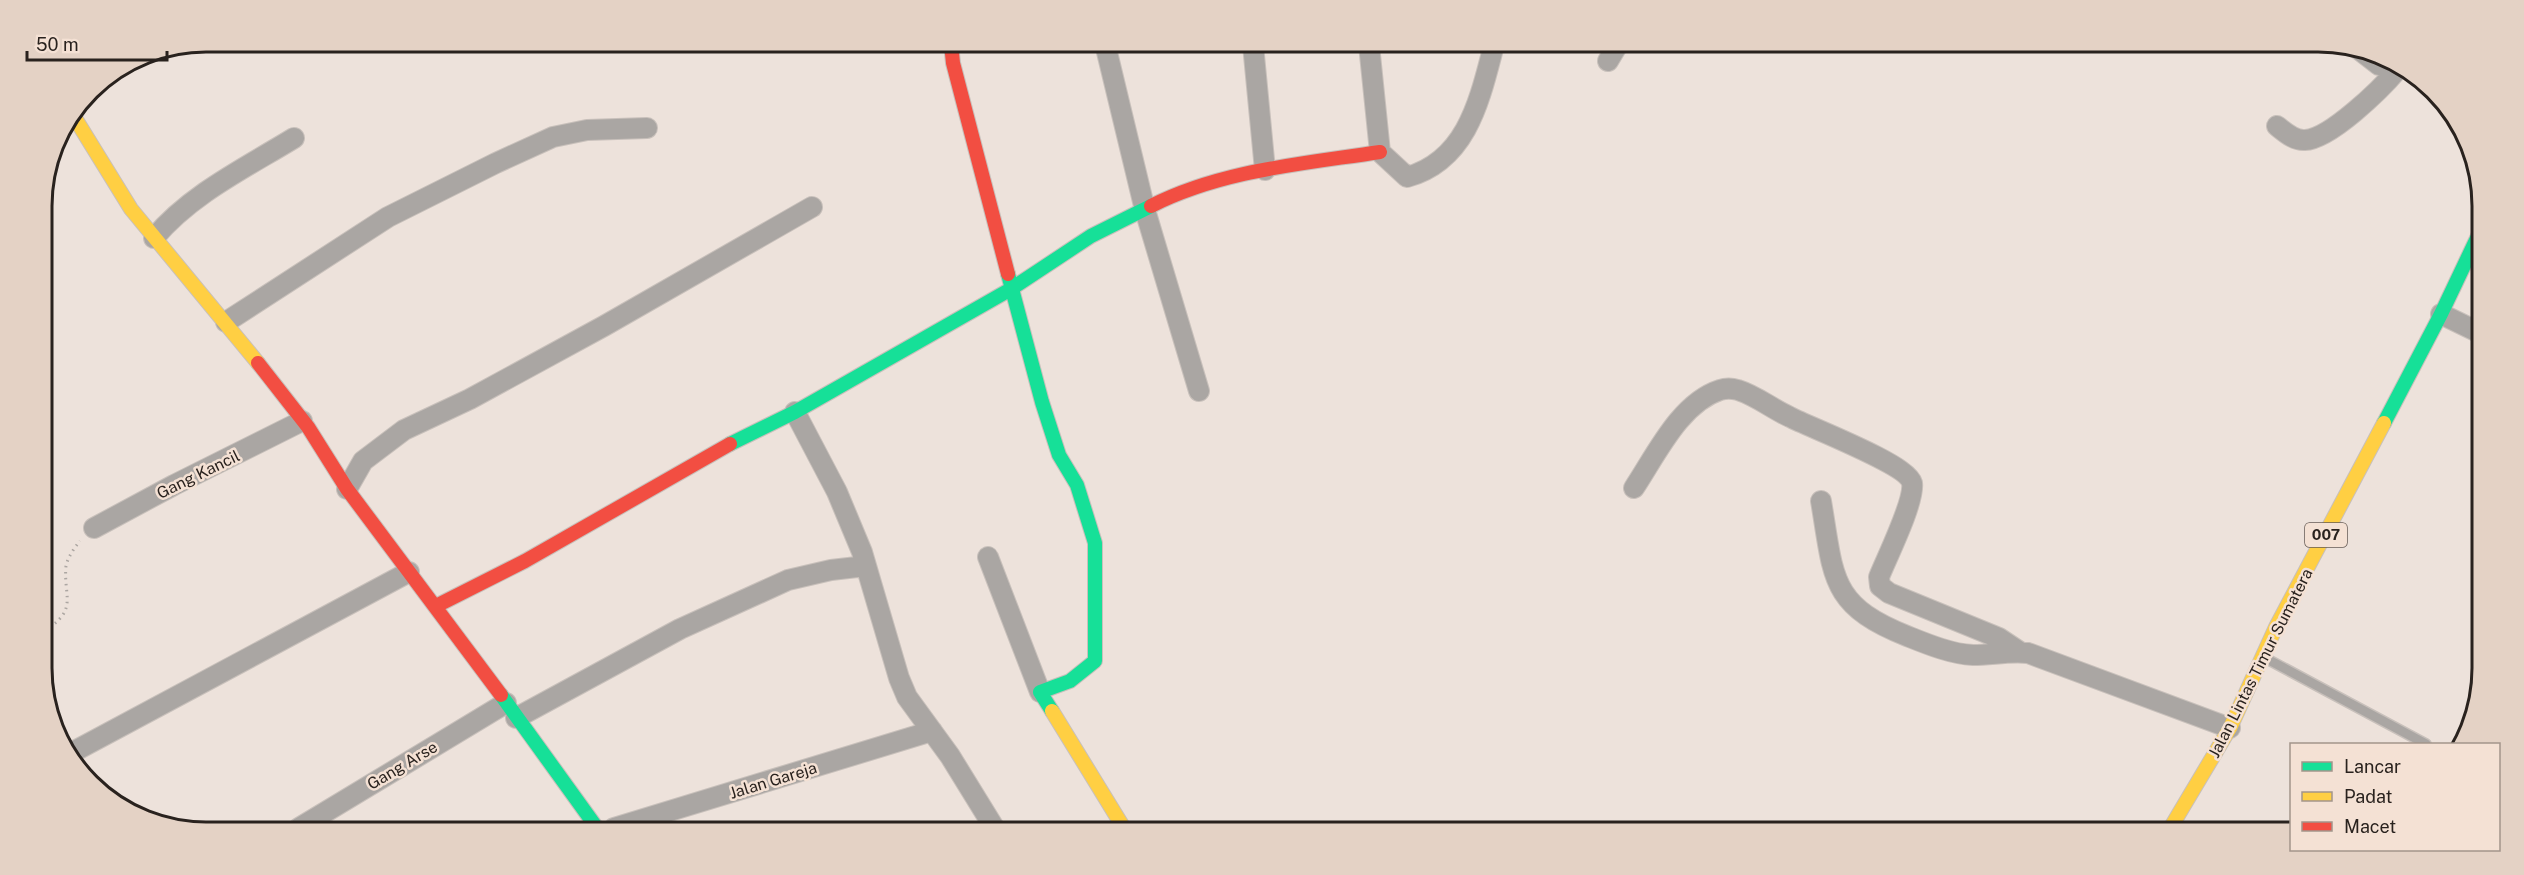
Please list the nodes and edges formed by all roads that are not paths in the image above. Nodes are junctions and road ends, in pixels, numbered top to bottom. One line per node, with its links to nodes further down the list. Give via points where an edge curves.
1 (952, 52): 17 (main road)
2 (1107, 52): 14 (street)
3 (1254, 52): 12 (street)
4 (1371, 52): 11 (street)
5 (1492, 52): 11 (street, via 1469,126 1449,153 1430,168 1407,177)
6 (2394, 73): 8 (street, via 2365,104 2310,139 2297,139)
7 (77, 122): 15 (main road, via 131,209)
8 (2277, 126)
9 (647, 128): 19 (street, via 587,130 553,137 496,163 388,217)
10 (294, 138): 15 (street, via 174,216)
11 (1380, 152): 12 (main road)
12 (1265, 170): 14 (main road, via 1217,179 1174,194)
13 (812, 207): 25 (street, via 604,326 405,430 363,460)
14 (1145, 210): 17 (main road, via 1091,236); 21 (street)
15 (154, 238): 19 (main road)
16 (2472, 249): 18 (main road, Jalan Lintas Timur Sumatera / 007)
17 (1011, 289): 22 (main road); 34 (main road, via 1059,455 1077,485 1095,543 1095,661 1071,681)
18 (2441, 314): 20 (street); 33 (main road, Jalan Lintas Timur Sumatera / 007)
19 (226, 322): 23 (main road)
20 (2472, 329)
21 (1199, 391)
22 (795, 412): 29 (street, via 837,492); 31 (main road, via 736,440 525,561)
23 (302, 421): 25 (main road); 27 (street, Gang Kancil)
24 (1634, 488): 32 (street, via 1686,413 1724,389 1752,395 1906,474 1912,486 1910,502 1879,577 1880,586 1999,638)
25 (347, 489): 30 (main road)
26 (1821, 501): 32 (street, via 1838,584 1857,611 1886,628 1953,651 1972,655)
27 (94, 528)
28 (988, 557): 34 (street)
29 (866, 566): 35 (street, Gang Arse, via 788,580); 37 (street, via 899,678 907,697)
30 (409, 572): 31 (main road); 39 (street)
31 (436, 606): 35 (main road)
32 (2020, 652): 36 (street)
33 (2263, 656): 36 (main road, Jalan Lintas Timur Sumatera / 007); 38 (lane)
34 (1040, 692): 44 (main road)
35 (511, 710): 40 (street, Gang Arse); 41 (main road)
36 (2230, 728): 45 (main road, Jalan Lintas Timur Sumatera / 007)
37 (932, 731): 42 (street, Jalan Gareja); 43 (street)
38 (2424, 743)
39 (76, 750)
40 (310, 822)
41 (593, 822)
42 (634, 822)
43 (990, 822)
44 (1120, 822)
45 (2180, 822)

